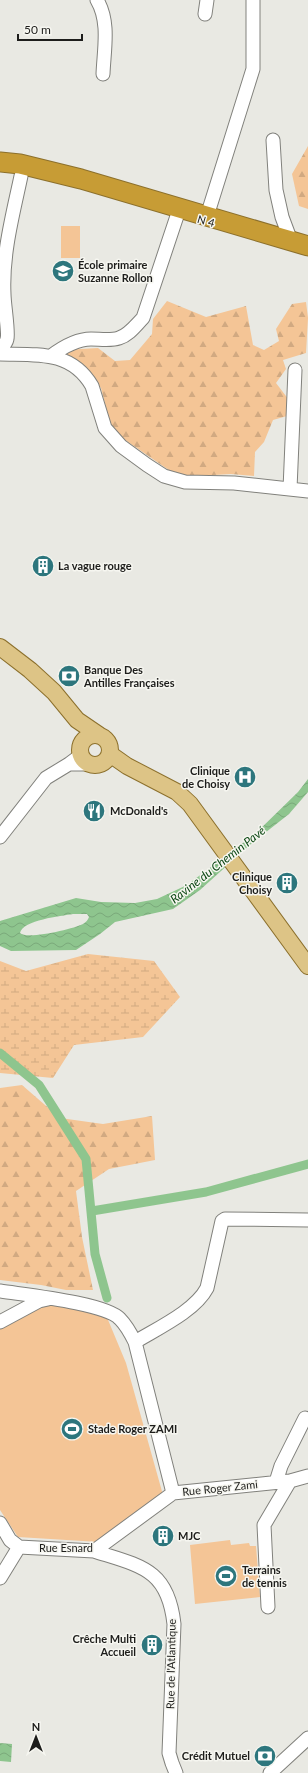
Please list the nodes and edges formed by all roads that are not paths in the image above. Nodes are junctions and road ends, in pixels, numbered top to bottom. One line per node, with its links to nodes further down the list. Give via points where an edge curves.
1 (97, 0): 5 (street, via 103,10 105,33)
2 (207, 0): 4 (street)
3 (253, 0): 11 (street, via 253,69)
4 (205, 14)
5 (103, 74)
6 (273, 140): 12 (street, via 276,190 282,217)
7 (0, 162): 11 (highway, N 4, via 20,164 81,179)
8 (0, 171): 9 (highway, N 4)
9 (21, 176): 10 (highway, N 4); 14 (street, via 4,267 8,336 6,344)
10 (178, 213): 13 (highway, N 4); 16 (street, via 143,318 121,338 77,341)
11 (207, 216): 12 (highway, N 4)
12 (300, 243)
13 (308, 252)
14 (0, 349)
15 (0, 354): 16 (street)
16 (51, 356): 18 (street, via 71,364 89,381 102,423 112,437 132,455 164,476 185,482 234,483)
17 (295, 370): 18 (street)
18 (290, 489): 19 (street)
19 (308, 491)
20 (0, 647): 21 (main road, via 54,692)
21 (77, 720): 22 (main road); 23 (main road)
22 (99, 735): 23 (main road, via 88,737); 23 (main road, via 108,742)
23 (88, 758): 24 (street, via 43,782); 25 (main road, via 127,766 177,792 190,804)
24 (0, 837)
25 (308, 966)
26 (308, 1220): 30 (street, via 230,1218 222,1221 203,1297)
27 (0, 1291): 28 (street, Rue Roger Zami)
28 (49, 1299): 29 (street, via 39,1301); 30 (street, Rue Roger Zami, via 110,1312 120,1318)
29 (0, 1322)
30 (135, 1342): 35 (street, Rue Roger Zami)
31 (305, 1418): 34 (street, via 281,1466)
32 (308, 1476): 33 (street, Rue Roger Zami)
33 (290, 1481): 34 (street, Rue Roger Zami); 40 (street, via 264,1525)
34 (276, 1482): 35 (street, Rue Roger Zami)
35 (173, 1493): 38 (street, Rue Esnard)
36 (0, 1523): 37 (street, via 10,1540)
37 (19, 1547): 38 (street, Rue Esnard); 39 (street)
38 (94, 1551): 42 (street, Rue de l'Atlantique, via 144,1568 161,1583 171,1603 174,1624 169,1753)
39 (0, 1578)
40 (268, 1607)
41 (308, 1738): 43 (street)
42 (176, 1773)
43 (270, 1773)

